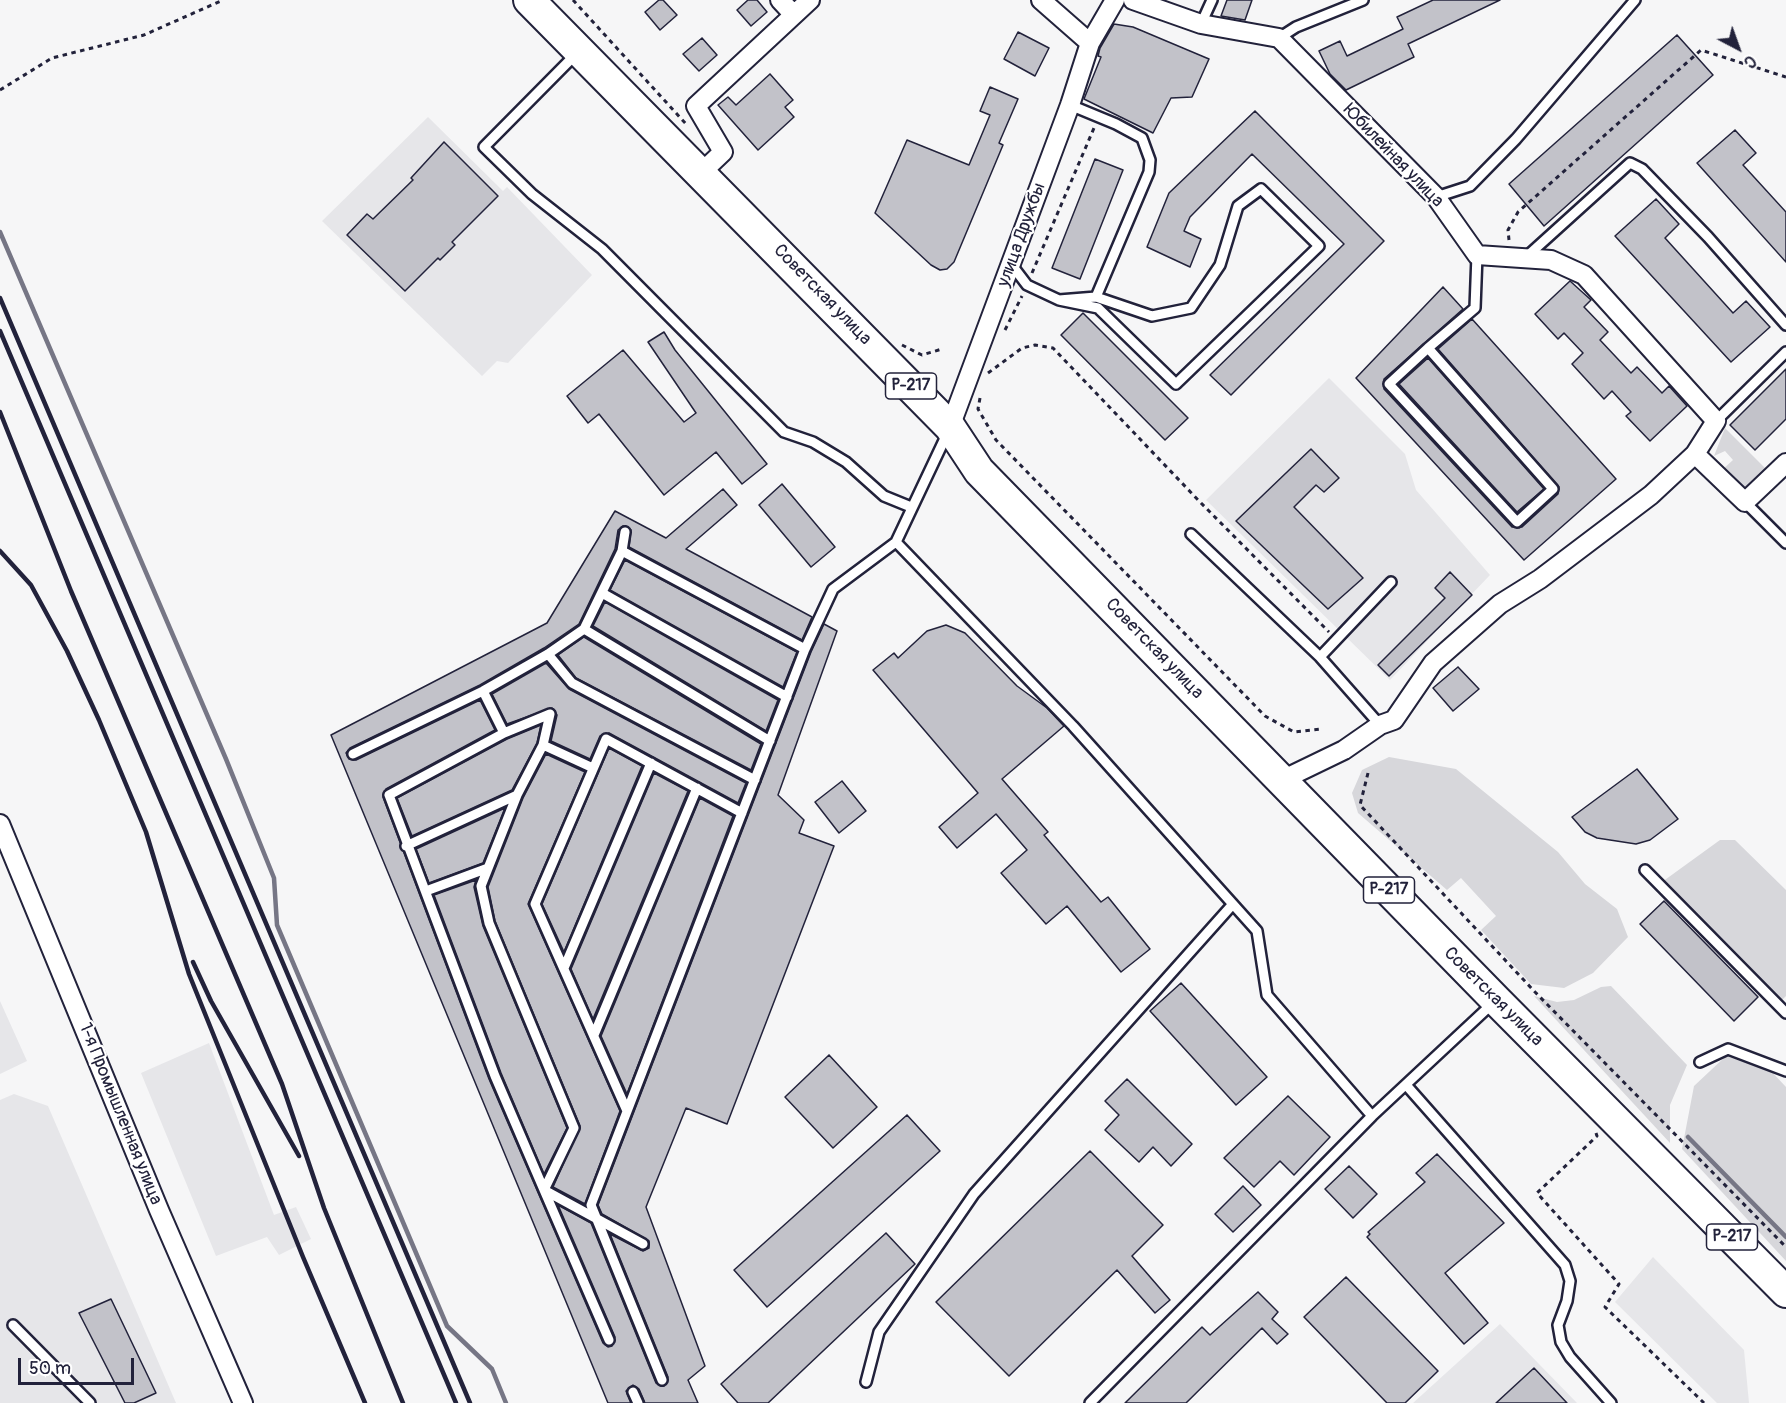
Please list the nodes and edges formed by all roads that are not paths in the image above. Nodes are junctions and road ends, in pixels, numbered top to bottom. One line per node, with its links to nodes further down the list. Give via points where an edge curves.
1 (529, 0): 14 (highway, Советская улица / Р-217)
2 (780, 0): 10 (street)
3 (810, 0): 10 (street)
4 (1041, 0): 13 (street)
5 (1115, 0): 13 (street, улица Дружбы)
6 (1133, 0): 11 (street)
7 (1212, 0): 11 (lane)
8 (1363, 0): 12 (lane, via 1296,27)
9 (1635, 0): 17 (lane, via 1516,139 1470,186)
10 (793, 14): 16 (street, via 696,106 723,152)
11 (1201, 24): 12 (street)
12 (1279, 38): 17 (street, Юбилейная улица)
13 (1090, 43): 15 (street, улица Дружбы)
14 (580, 51): 16 (highway, Советская улица / Р-217); 31 (lane, via 484,147 532,194 602,249 784,432 813,442 846,462 884,496)
15 (1070, 105): 20 (street, улица Дружбы); 21 (lane, via 1142,138 1150,160 1149,172)
16 (702, 172): 27 (highway, Советская улица / Р-217)
17 (1436, 198): 18 (street, Юбилейная улица)
18 (1477, 255): 19 (street); 24 (lane, via 1475,308)
19 (1517, 258): 23 (lane, via 1630,163 1642,169 1708,237); 26 (street, via 1551,260 1584,274)
20 (1011, 264): 22 (lane, via 1027,285); 27 (street, улица Дружбы)
21 (1096, 297): 22 (lane); 22 (lane, via 1152,316 1191,308 1220,265 1238,206 1261,189 1319,246 1176,384 1098,308)
22 (1059, 300)
23 (1786, 324)
24 (1428, 348): 24 (lane, via 1389,384 1516,522 1553,489)
25 (1786, 352): 26 (lane)
26 (1716, 421): 28 (street)
27 (950, 427): 31 (lane); 53 (highway, Советская улица / Р-217, via 978,471)
28 (1695, 454): 30 (street); 45 (street, via 1651,495 1540,579 1500,604 1433,663 1394,720)
29 (1786, 463): 30 (street)
30 (1745, 502): 35 (lane)
31 (911, 507): 34 (lane)
32 (625, 532): 36 (lane)
33 (1191, 534): 42 (lane)
34 (896, 542): 40 (lane, via 833,589); 62 (lane, via 1073,726)
35 (1786, 543)
36 (622, 551): 38 (lane); 40 (lane)
37 (1391, 582): 42 (lane)
38 (602, 593): 39 (lane); 44 (lane)
39 (584, 629): 41 (lane); 47 (lane)
40 (805, 650): 44 (lane)
41 (548, 654): 43 (lane); 52 (lane, via 572,683)
42 (1320, 657): 45 (lane)
43 (483, 691): 46 (lane); 49 (lane)
44 (787, 697): 47 (lane)
45 (1380, 725): 53 (street, via 1344,750)
46 (504, 734): 48 (lane, via 550,714); 58 (lane, via 389,795)
47 (770, 741): 52 (lane)
48 (543, 745): 51 (lane); 55 (lane)
49 (353, 754)
50 (651, 763): 51 (lane, via 606,739); 54 (lane); 63 (lane)
51 (594, 768): 63 (lane, via 535,904)
52 (755, 780): 56 (lane)
53 (1282, 780): 64 (highway, Советская улица / Р-217)
54 (697, 788): 56 (lane); 66 (lane)
55 (517, 795): 58 (lane); 59 (lane)
56 (742, 813): 70 (lane)
57 (0, 824): 82 (street, 1-я Промышленная улица)
58 (406, 846): 61 (lane)
59 (488, 868): 61 (lane); 72 (lane, via 481,886 489,923 574,1128)
60 (1645, 870): 65 (lane)
61 (426, 891): 72 (lane, via 495,1076)
62 (1233, 904): 71 (lane, via 1257,931 1267,995); 79 (lane, via 974,1194 879,1332)
63 (564, 968): 66 (lane)
64 (1496, 1000): 69 (lane); 75 (highway, Советская улица / Р-217)
65 (1786, 1013)
66 (594, 1035): 70 (lane)
67 (1700, 1062): 68 (lane, via 1728,1049)
68 (1786, 1071)
69 (1407, 1086): 71 (lane); 85 (lane, via 1565,1265 1570,1281 1568,1301 1558,1325 1561,1342)
70 (627, 1110): 73 (lane, via 591,1205)
71 (1372, 1116): 84 (lane)
72 (544, 1190): 73 (lane); 77 (lane)
73 (595, 1215): 74 (lane); 78 (lane)
74 (644, 1244)
75 (1786, 1292)
76 (14, 1325): 81 (lane)
77 (609, 1340)
78 (662, 1380)
79 (866, 1382)
80 (633, 1392): 83 (lane)
81 (90, 1403)
82 (243, 1403)
83 (638, 1403)
84 (1090, 1403)
85 (1611, 1403)

